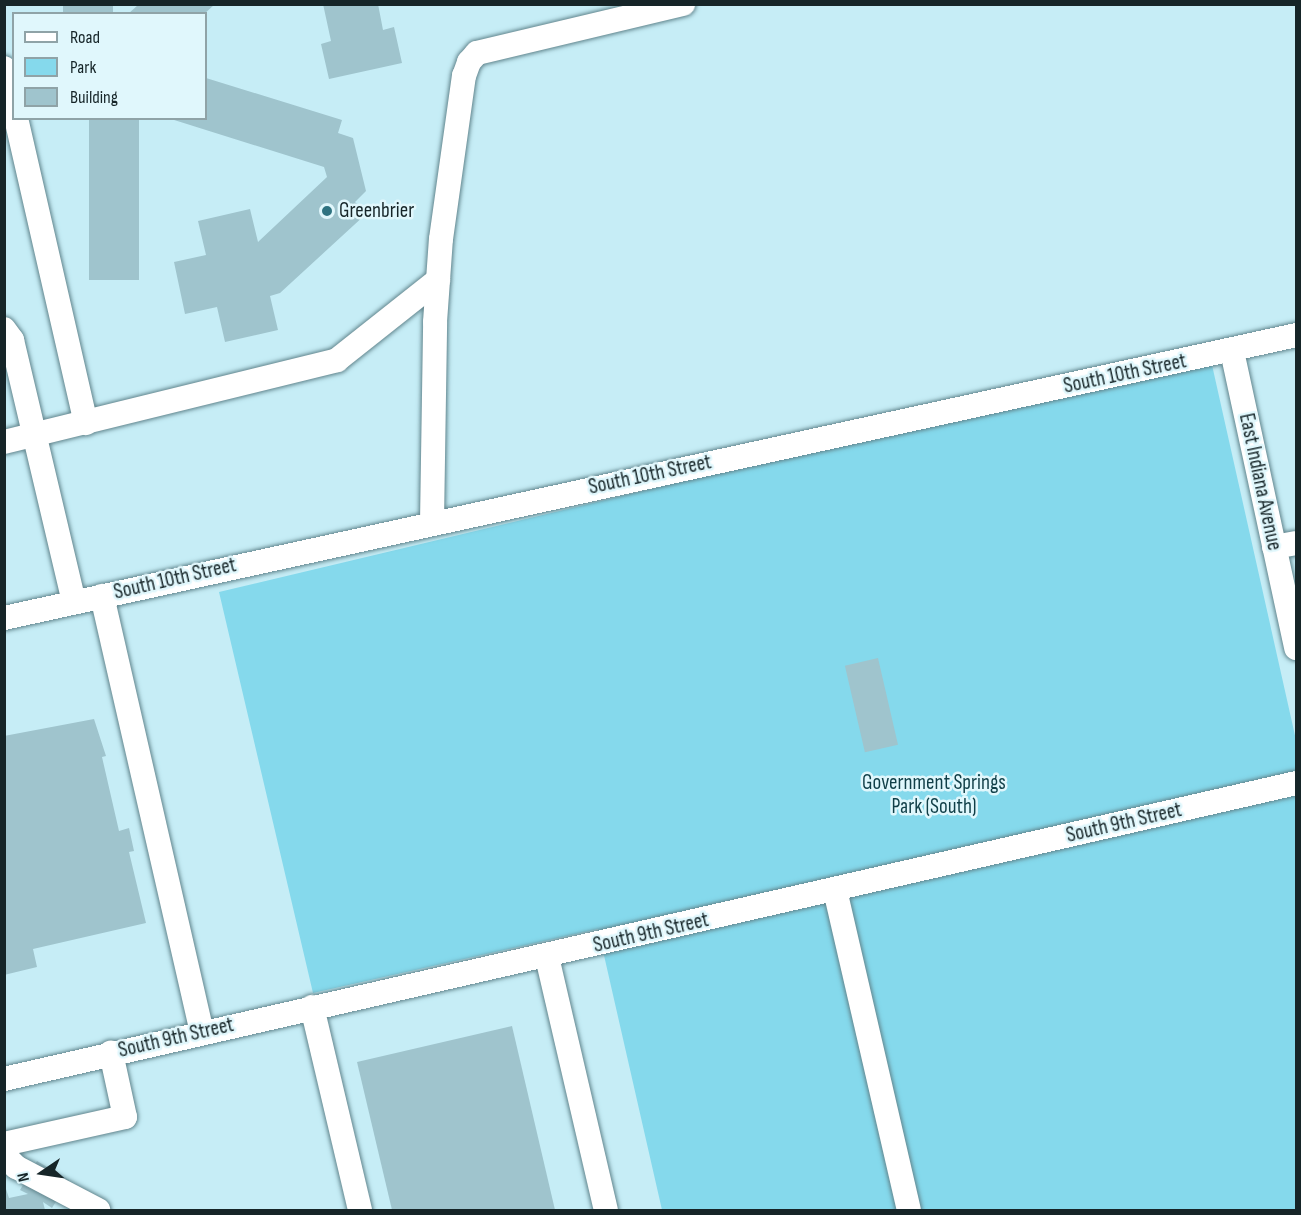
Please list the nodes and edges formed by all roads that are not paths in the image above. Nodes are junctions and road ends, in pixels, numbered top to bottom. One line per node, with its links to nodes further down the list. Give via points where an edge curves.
1 (683, 4): 5 (street, via 477,53 464,76)
2 (4, 68): 3 (street)
3 (12, 100)
4 (16, 120): 9 (street)
5 (438, 280): 9 (street, via 337,360); 12 (street)
6 (4, 329): 10 (street, via 12,340)
7 (1296, 335): 8 (street, South 10th Street)
8 (1232, 351): 12 (street, South 10th Street); 13 (street, East Indiana Avenue)
9 (86, 423): 10 (street)
10 (33, 435): 11 (street); 15 (street)
11 (4, 442)
12 (432, 522): 14 (street, South 10th Street)
13 (1285, 545): 17 (street, East Indiana Avenue)
14 (102, 596): 15 (street, South 10th Street); 22 (street)
15 (74, 602): 16 (street, South 10th Street)
16 (4, 618)
17 (1296, 648)
18 (1296, 783): 19 (street, South 9th Street)
19 (835, 890): 20 (street, South 9th Street); 30 (street)
20 (547, 957): 21 (street, South 9th Street); 29 (street)
21 (312, 1007): 22 (street, South 9th Street); 28 (street)
22 (202, 1032): 23 (street, South 9th Street)
23 (111, 1053): 24 (street, South 9th Street); 25 (street, via 125,1117)
24 (4, 1079)
25 (4, 1144)
26 (4, 1155): 27 (street, via 16,1167)
27 (98, 1210)
28 (360, 1210)
29 (606, 1210)
30 (909, 1210)

